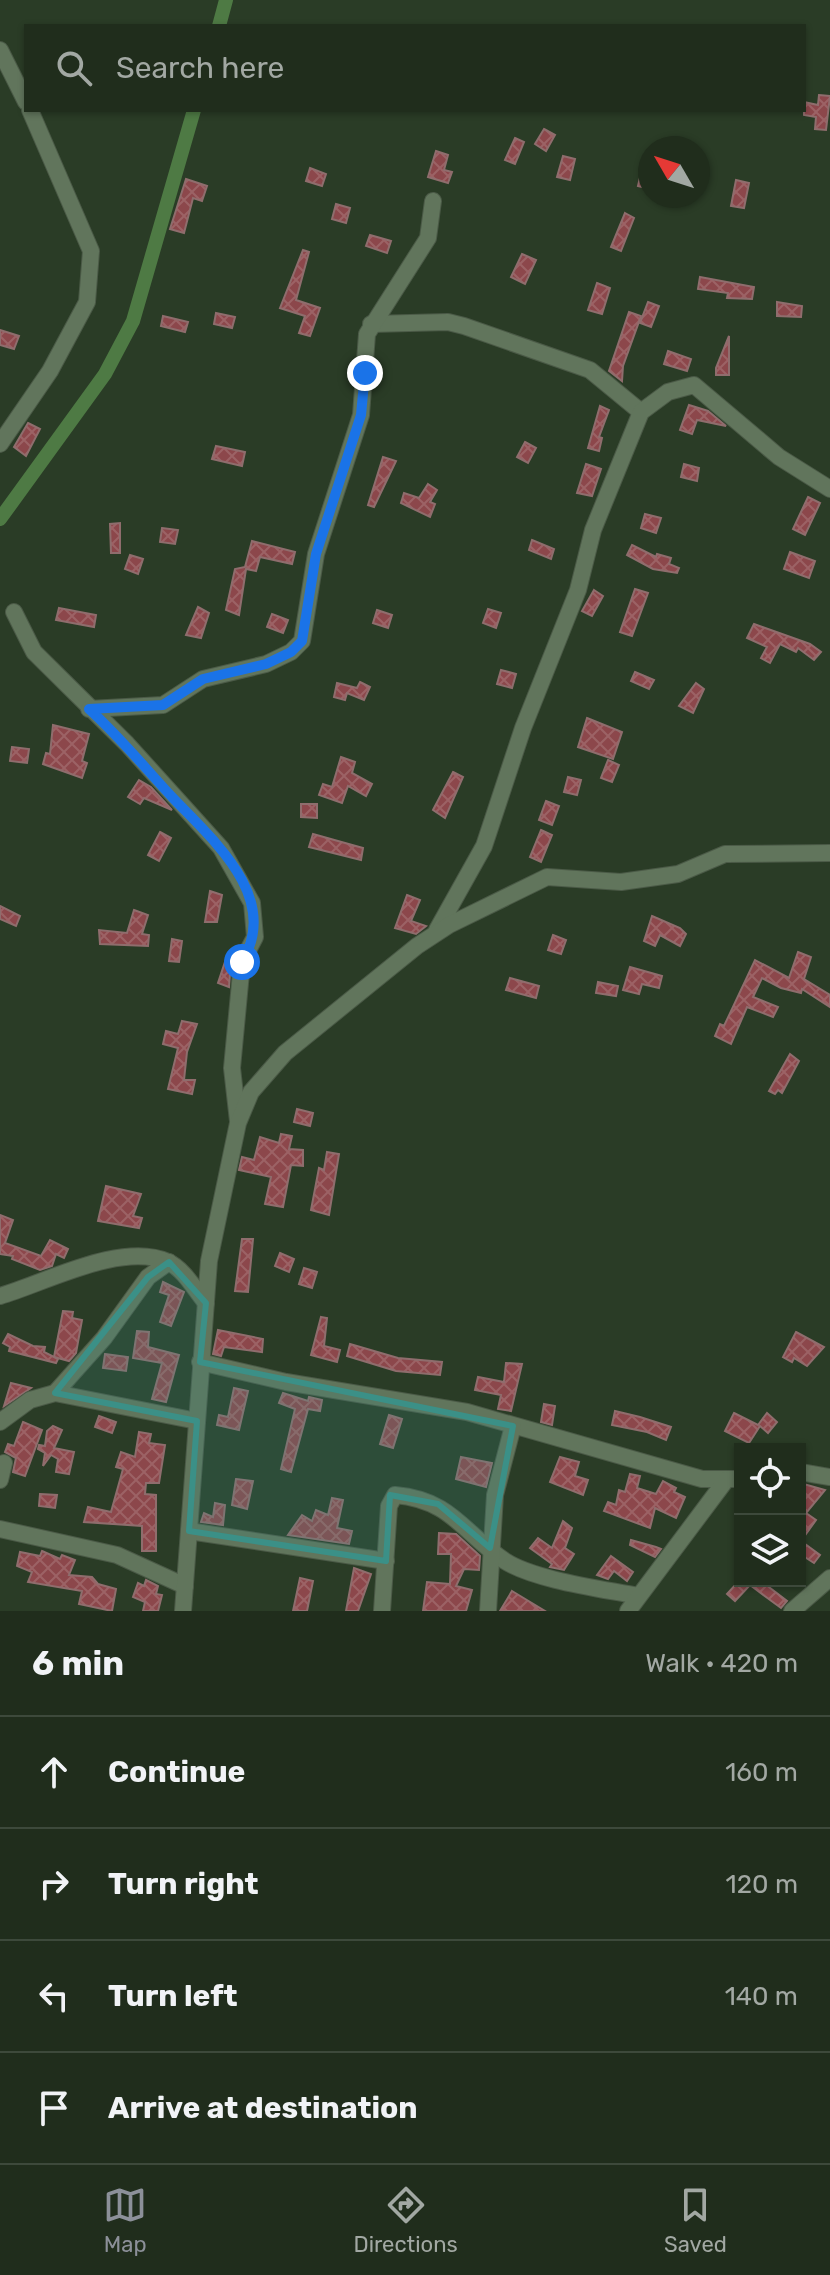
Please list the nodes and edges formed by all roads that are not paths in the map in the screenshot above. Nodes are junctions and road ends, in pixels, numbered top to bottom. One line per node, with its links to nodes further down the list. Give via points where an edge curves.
1 (0, 50): 2 (street)
2 (24, 98)
3 (31, 112): 7 (street, via 91,251 87,302 50,371)
4 (433, 201): 5 (street, via 428,238)
5 (371, 324): 6 (street, via 464,326 590,370); 10 (street, via 361,415 316,554 302,641 266,664 203,679 163,705)
6 (641, 412): 8 (street, via 668,392 694,385 779,457); 12 (street, via 593,530 578,590 523,728 484,846)
7 (0, 444)
8 (830, 489)
9 (14, 612): 10 (street, via 34,652)
10 (89, 709): 13 (street, via 221,848 252,903 255,937 242,962 232,1068)
11 (830, 853): 12 (street, via 725,854 678,874 621,882 547,877)
12 (434, 935): 13 (street, via 285,1053 251,1092)
13 (238, 1123): 16 (street, via 209,1261)
14 (169, 1262): 15 (street, via 153,1257 101,1261); 16 (street); 18 (street, via 148,1277)
15 (0, 1296)
16 (206, 1303): 17 (street)
17 (200, 1362): 19 (street); 21 (street, via 467,1412)
18 (55, 1393): 19 (street); 20 (street, via 30,1400)
19 (197, 1421): 26 (street)
20 (0, 1422)
21 (513, 1426): 24 (street, via 702,1479); 27 (street, via 495,1495)
22 (806, 1473): 23 (street)
23 (830, 1477)
24 (733, 1480): 31 (street)
25 (0, 1529): 30 (street, via 117,1555)
26 (189, 1531): 28 (street); 30 (street)
27 (490, 1548): 28 (street, via 438,1504 395,1495 389,1506); 31 (street, via 506,1562 534,1572); 34 (street)
28 (386, 1561): 33 (street)
29 (830, 1578): 36 (street)
30 (185, 1586): 32 (street)
31 (638, 1596): 35 (street)
32 (183, 1611)
33 (382, 1611)
34 (488, 1611)
35 (628, 1611)
36 (792, 1611)

